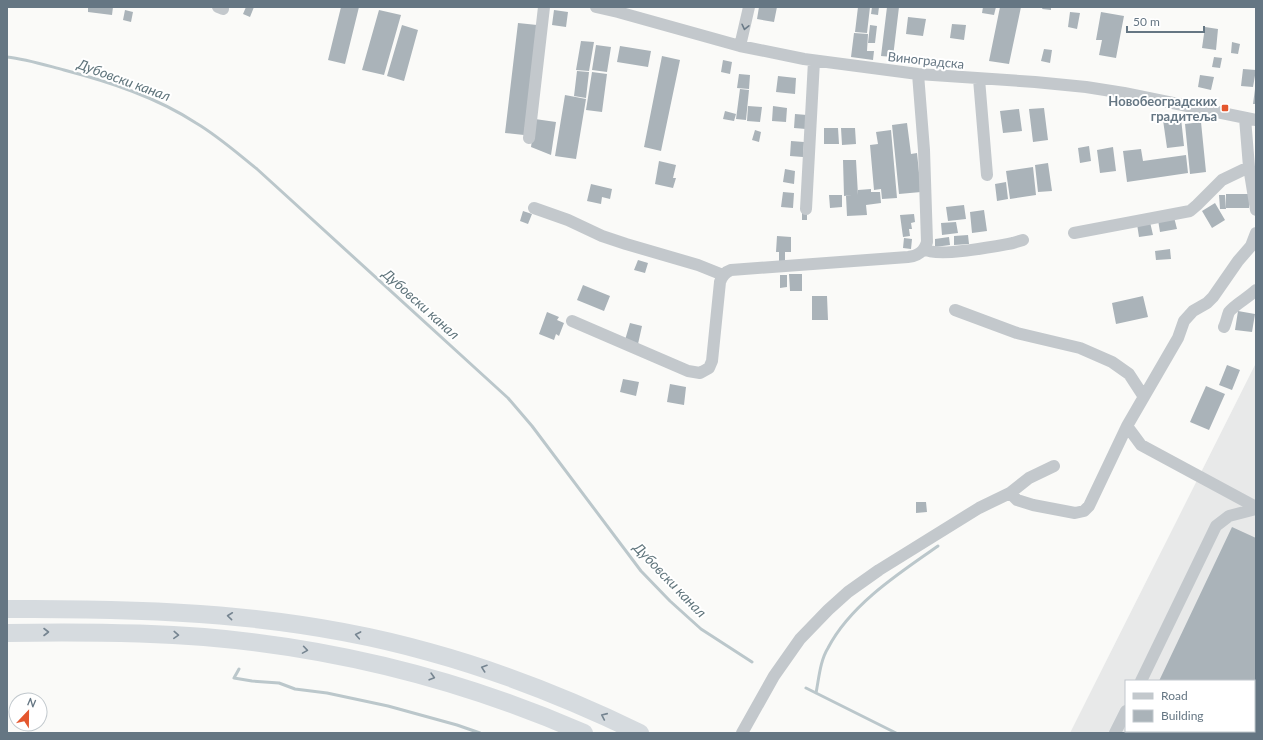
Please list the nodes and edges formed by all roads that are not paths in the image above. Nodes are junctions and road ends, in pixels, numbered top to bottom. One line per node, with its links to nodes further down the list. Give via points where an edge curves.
1 (544, 7): 9 (street)
2 (596, 7): 4 (street, Виноградска)
3 (749, 7): 4 (street, one-way to 4)
4 (740, 46): 5 (street, Виноградска)
5 (814, 61): 6 (street, Виноградска); 13 (street)
6 (918, 74): 7 (street, Виноградска); 18 (street, via 927,242)
7 (978, 79): 8 (street, Виноградска, via 1107,90); 11 (street)
8 (1251, 119): 10 (street)
9 (528, 138)
10 (1249, 167): 14 (street); 15 (street, via 1222,180 1190,211)
11 (986, 175)
12 (534, 208): 19 (street, via 602,236)
13 (806, 209)
14 (1256, 210)
15 (1074, 233)
16 (1256, 233): 24 (street, via 1250,246 1213,297 1184,321 1178,338)
17 (1023, 240): 18 (street, via 947,252 931,252)
18 (924, 249): 19 (street, via 916,256 731,270)
19 (723, 275): 22 (street, via 720,282 712,361 705,371 688,371)
20 (1256, 290): 23 (street, via 1229,312)
21 (955, 310): 24 (street, via 1017,333 1080,348 1112,362 1129,374)
22 (572, 321)
23 (1224, 328)
24 (1144, 397): 25 (street)
25 (1127, 426): 27 (street, via 1089,506 1084,511 1075,513 1033,505 1017,500); 28 (street, via 1141,445)
26 (1054, 466): 27 (street, via 1029,478)
27 (1010, 493): 35 (street, via 973,512 848,592 800,639 774,676)
28 (1256, 508): 31 (street, via 1229,516 1216,526)
29 (7, 609): 34 (highway, one-way to 29, via 524,682 428,651 367,636 274,620 205,613 72,608)
30 (7, 633): 33 (highway, one-way to 33, via 203,637 322,652 465,687)
31 (1141, 680)
32 (1125, 713): 36 (street)
33 (584, 733)
34 (640, 733)
35 (742, 733)
36 (1115, 733)

